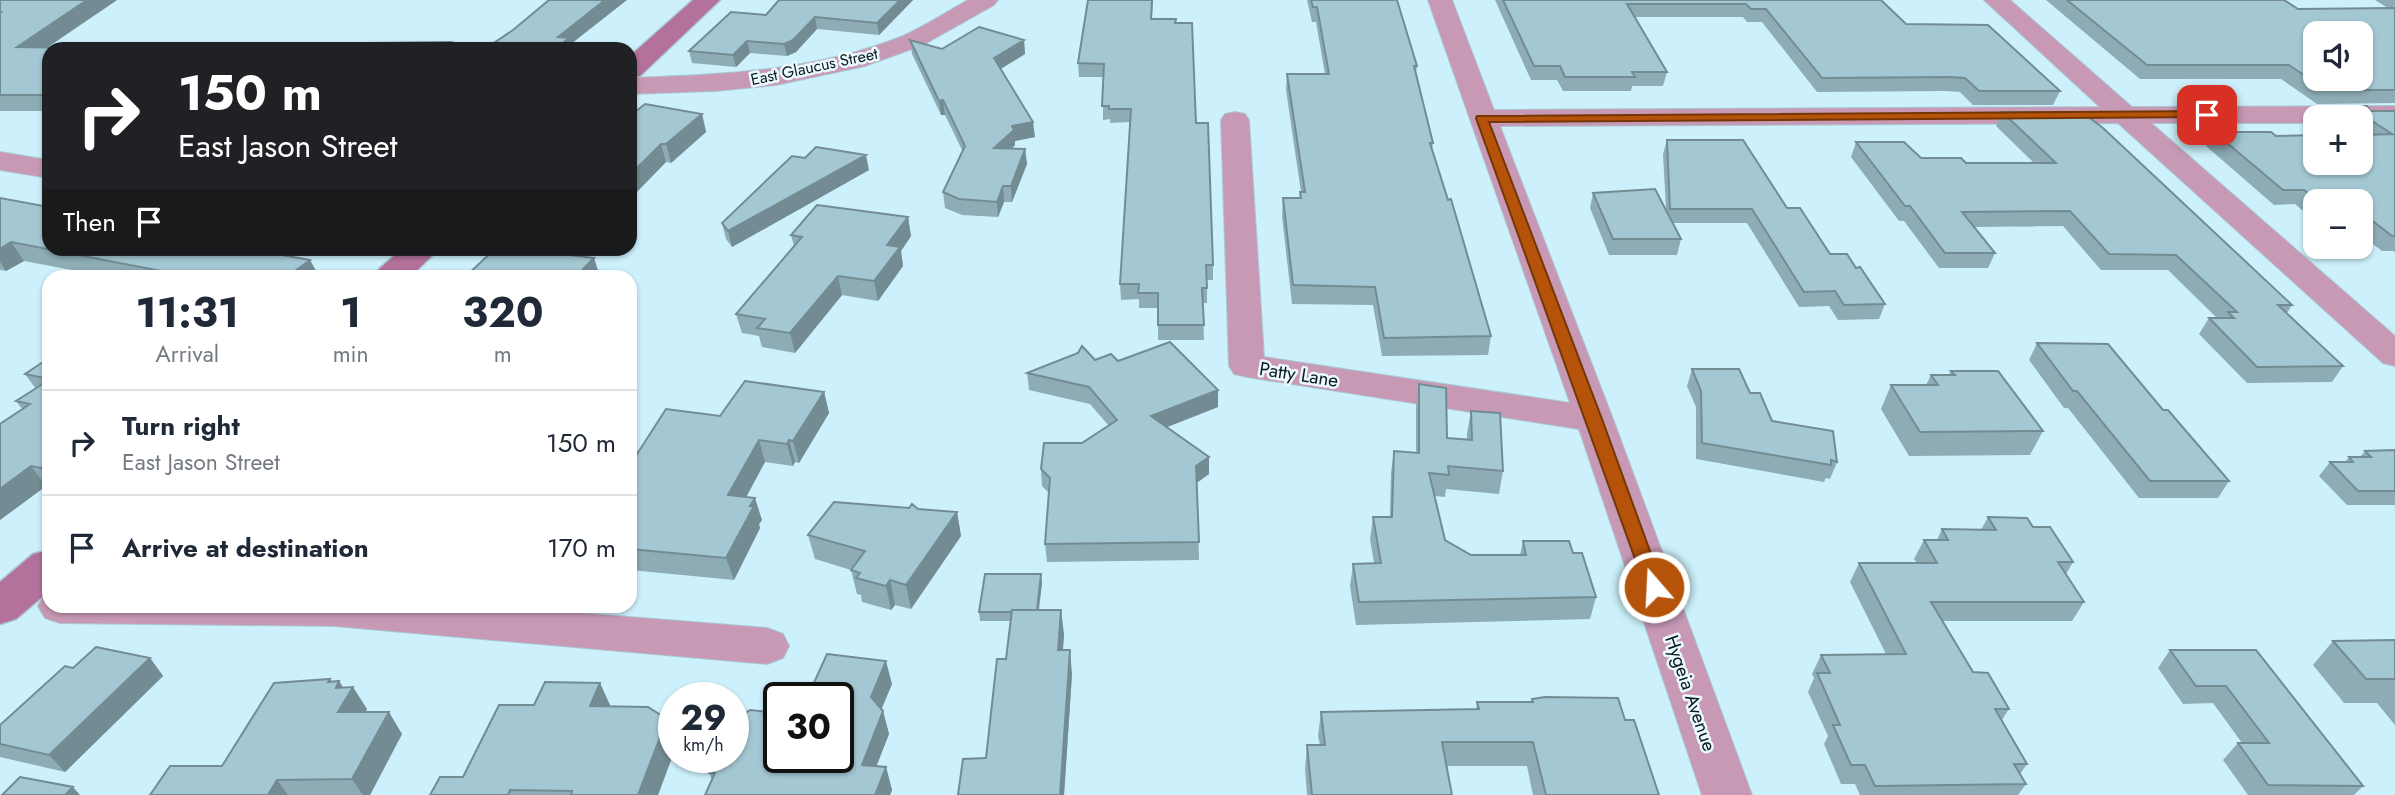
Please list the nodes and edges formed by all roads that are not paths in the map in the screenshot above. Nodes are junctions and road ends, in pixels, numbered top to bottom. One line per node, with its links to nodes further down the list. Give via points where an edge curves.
1 (708, 0): 5 (street)
2 (986, 0): 6 (street, East Glaucus Street, via 915,40 865,58 776,76)
3 (1440, 0): 9 (street, Hygeia Avenue)
4 (1996, 0): 8 (street)
5 (637, 64)
6 (637, 86)
7 (2395, 114): 8 (street)
8 (2127, 115): 9 (street); 15 (street)
9 (1482, 118): 16 (street, Hygeia Avenue)
10 (1235, 120): 16 (street, Patty Lane, via 1247,366)
11 (0, 161): 12 (street)
12 (42, 168)
13 (415, 256): 14 (street)
14 (398, 270)
15 (2395, 355)
16 (1594, 419): 22 (street, Hygeia Avenue)
17 (42, 572): 19 (street)
18 (42, 605): 19 (street)
19 (2, 606)
20 (370, 613): 21 (street)
21 (767, 646)
22 (1727, 795)

